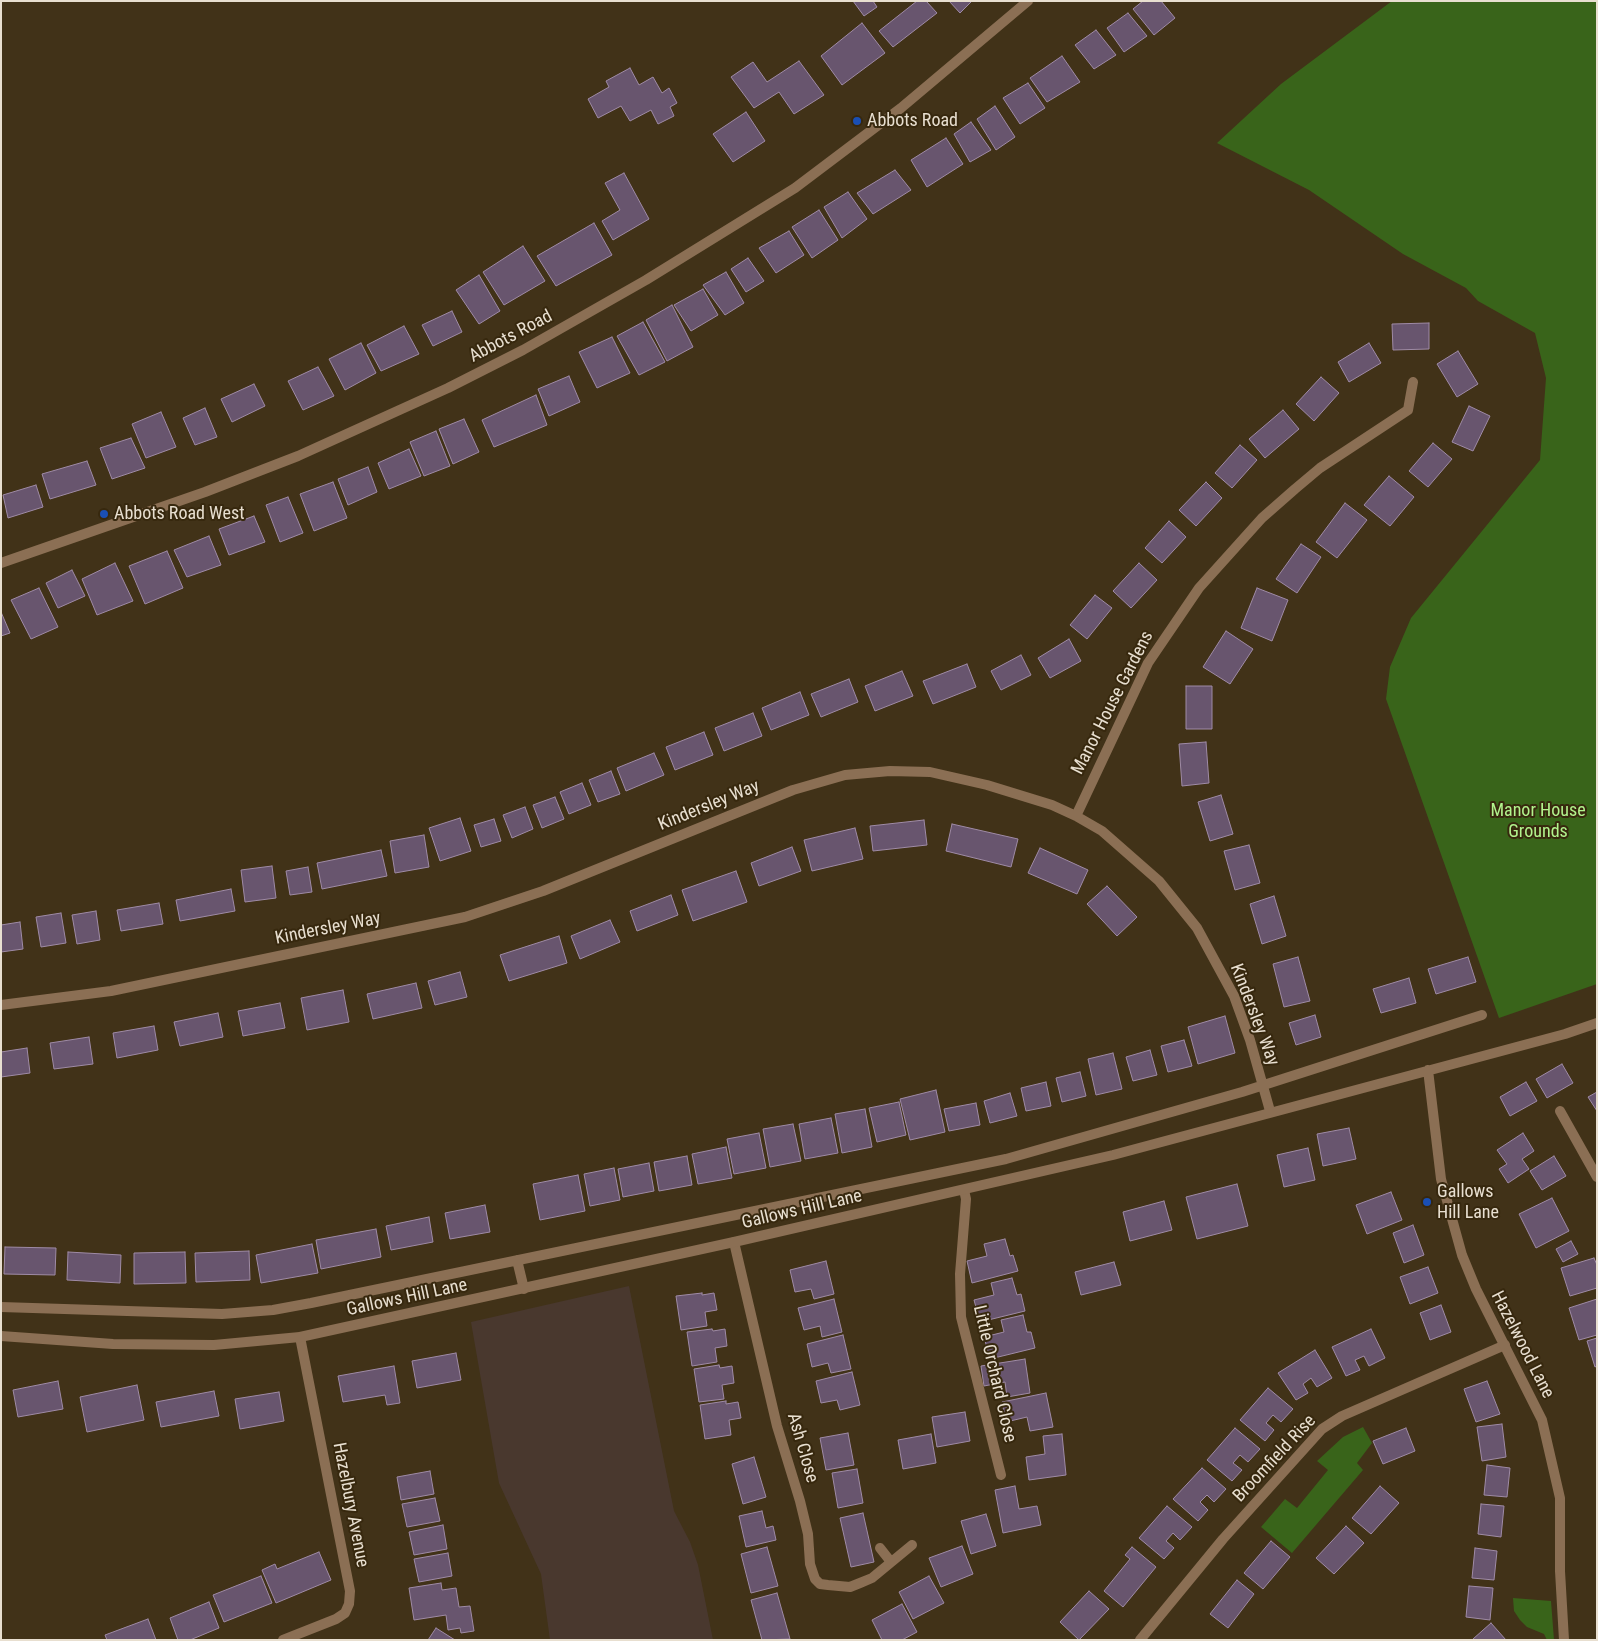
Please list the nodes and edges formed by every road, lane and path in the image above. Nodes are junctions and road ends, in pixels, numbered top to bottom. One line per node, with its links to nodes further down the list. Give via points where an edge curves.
1 (1028, 1): 3 (street, Abbots Road, via 902,108 795,188 646,280 523,350 298,456 196,496)
2 (1413, 382): 4 (street, Manor House Gardens, via 1408,410 1320,468 1295,489 1262,518 1199,588 1148,663)
3 (1, 563)
4 (1076, 816): 5 (street, Kindersley Way, via 988,784 930,772 890,771 845,776 793,790 543,892 465,917 111,991); 9 (street, Kindersley Way, via 1102,831 1132,855 1180,905 1197,928 1234,996)
5 (1, 1005)
6 (1482, 1015): 9 (street, Gallows Hill Lane)
7 (1597, 1023): 8 (street, Gallows Hill Lane)
8 (1428, 1070): 10 (street, Gallows Hill Lane); 20 (street, Hazelwood Lane, via 1441,1179 1454,1228 1476,1289)
9 (1264, 1086): 10 (street, Kindersley Way); 15 (street, Gallows Hill Lane, via 990,1163)
10 (1270, 1111): 13 (street, Gallows Hill Lane, via 1113,1155)
11 (1560, 1111): 12 (street)
12 (1597, 1177)
13 (964, 1190): 14 (street, Gallows Hill Lane); 21 (street, Little Orchard Close, via 961,1317)
14 (734, 1242): 16 (street, Gallows Hill Lane); 24 (street, Ash Close, via 777,1426 804,1518 811,1573 820,1584 850,1586 872,1578)
15 (516, 1260): 16 (street); 17 (street, Gallows Hill Lane, via 273,1310 222,1314)
16 (524, 1289): 19 (street, Gallows Hill Lane)
17 (1, 1307)
18 (1, 1336): 19 (street, Gallows Hill Lane, via 113,1344 214,1345)
19 (300, 1338): 25 (street, Hazelbury Avenue, via 350,1590 350,1604 336,1619)
20 (1505, 1345): 26 (street, Broomfield Rise, via 1373,1402 1327,1426 1224,1539); 27 (street, Hazelwood Lane, via 1542,1420 1560,1498)
21 (1001, 1475)
22 (912, 1545): 24 (street, Ash Close)
23 (880, 1548): 24 (street)
24 (891, 1562)
25 (284, 1640)
26 (1140, 1640)
27 (1564, 1640)

